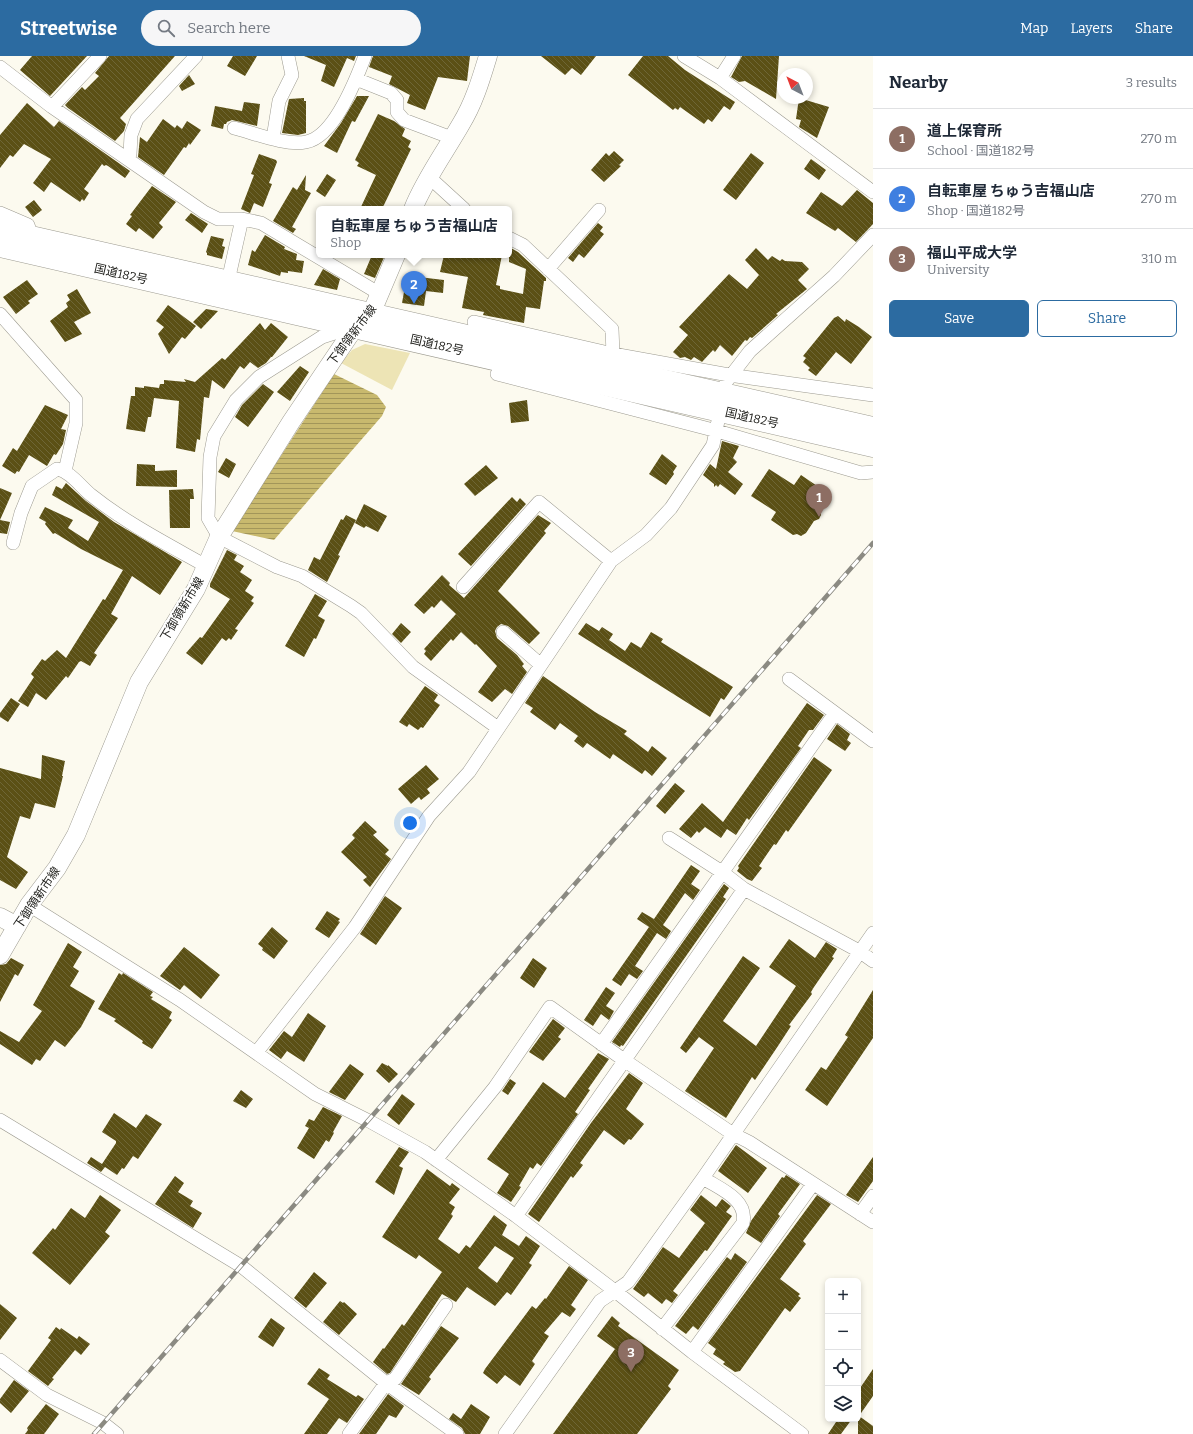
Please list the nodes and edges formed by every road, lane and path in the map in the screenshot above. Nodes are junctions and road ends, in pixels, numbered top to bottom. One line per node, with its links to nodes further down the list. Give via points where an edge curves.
1 (100, 56): 11 (street)
2 (196, 56): 15 (street, via 137,119 131,135)
3 (288, 56): 13 (street, via 292,75 279,100)
4 (365, 56): 10 (street)
5 (488, 56): 14 (main road, via 479,87 462,124)
6 (684, 56): 9 (street)
7 (734, 56): 9 (street)
8 (0, 67): 11 (street)
9 (720, 78): 17 (street)
10 (356, 79): 13 (street, via 334,121 319,137 306,142); 14 (street, via 391,93 397,100 397,112 404,120)
11 (52, 107): 15 (street)
12 (234, 128): 13 (street)
13 (273, 138)
14 (452, 138): 16 (main road)
15 (128, 158): 22 (street, via 204,212 218,219)
16 (429, 177): 18 (main road); 19 (street)
17 (873, 192)
18 (414, 206)
19 (461, 206)
20 (599, 210): 31 (street)
21 (0, 213): 26 (street, via 28,225)
22 (242, 219): 28 (street, via 261,223); 32 (street)
23 (0, 230): 26 (highway, 国道182号)
24 (873, 235): 40 (street, via 834,276 750,351)
25 (512, 240): 31 (street, via 523,245)
26 (30, 245): 27 (highway, 国道182号); 32 (highway, 国道182号); 35 (highway, 国道182号)
27 (0, 246)
28 (316, 256)
29 (320, 258): 33 (street)
30 (395, 258): 33 (main road, 下御領新市線)
31 (548, 269): 38 (street, via 612,329)
32 (228, 281): 35 (highway, 国道182号)
33 (380, 294): 35 (main road, 下御領新市線)
34 (0, 314): 45 (street, via 76,400 76,423)
35 (363, 320): 37 (highway, 国道182号); 47 (main road, 下御領新市線, via 291,422); 47 (street, via 322,336 259,377 236,400 214,436 210,457 208,518)
36 (474, 322): 37 (highway); 38 (street)
37 (448, 339): 39 (highway); 43 (highway, 国道182号); 44 (highway, 国道182号)
38 (613, 354): 40 (street)
39 (497, 374): 42 (street)
40 (726, 381): 41 (street)
41 (873, 395)
42 (718, 426): 46 (street, via 860,473); 49 (street, via 713,445 671,508 646,535)
43 (873, 428)
44 (873, 446)
45 (65, 471): 48 (street, via 57,469 32,486); 50 (street, via 119,516)
46 (873, 472)
47 (219, 537): 50 (main road, 下御領新市線); 56 (street, via 277,567 302,576 350,606 413,667)
48 (13, 543)
49 (611, 561): 51 (street, via 540,502); 53 (street)
50 (206, 566): 61 (main road, 下御領新市線, via 196,589 139,682 76,836 57,868)
51 (463, 588)
52 (503, 632): 53 (street)
53 (541, 665): 56 (street)
54 (788, 679): 55 (street)
55 (835, 713): 57 (street); 59 (street)
56 (498, 728): 69 (street, via 469,772 429,816 354,927)
57 (873, 741)
58 (669, 838): 59 (street)
59 (722, 872): 60 (street); 68 (street)
60 (744, 889): 65 (street); 70 (street)
61 (29, 905): 63 (main road, 下御領新市線); 69 (street, via 180,1000)
62 (0, 916): 63 (main road)
63 (16, 926): 66 (main road, 下御領新市線)
64 (873, 933): 65 (street)
65 (859, 951): 67 (street); 72 (street)
66 (0, 955)
67 (873, 961)
68 (601, 1044): 70 (street); 73 (street, via 550,1007 495,1087)
69 (256, 1053): 73 (street, via 315,1094 369,1121)
70 (624, 1060): 72 (street); 78 (street)
71 (0, 1120): 85 (street, via 241,1266)
72 (733, 1134): 74 (street); 75 (street)
73 (436, 1160): 78 (street)
74 (703, 1178): 80 (street, via 628,1282); 82 (street, via 737,1200 742,1206 743,1223)
75 (812, 1184): 77 (street); 83 (street)
76 (873, 1196): 77 (street)
77 (860, 1214): 79 (street)
78 (516, 1216): 80 (street)
79 (873, 1222)
80 (615, 1291): 82 (street); 89 (street, via 600,1301)
81 (446, 1305): 85 (street, via 395,1379)
82 (662, 1329): 83 (street)
83 (692, 1352): 90 (street)
84 (0, 1360): 86 (street, via 47,1395 103,1423)
85 (386, 1383): 87 (street); 88 (street)
86 (118, 1434)
87 (349, 1434)
88 (457, 1434)
89 (504, 1434)
90 (802, 1434)

